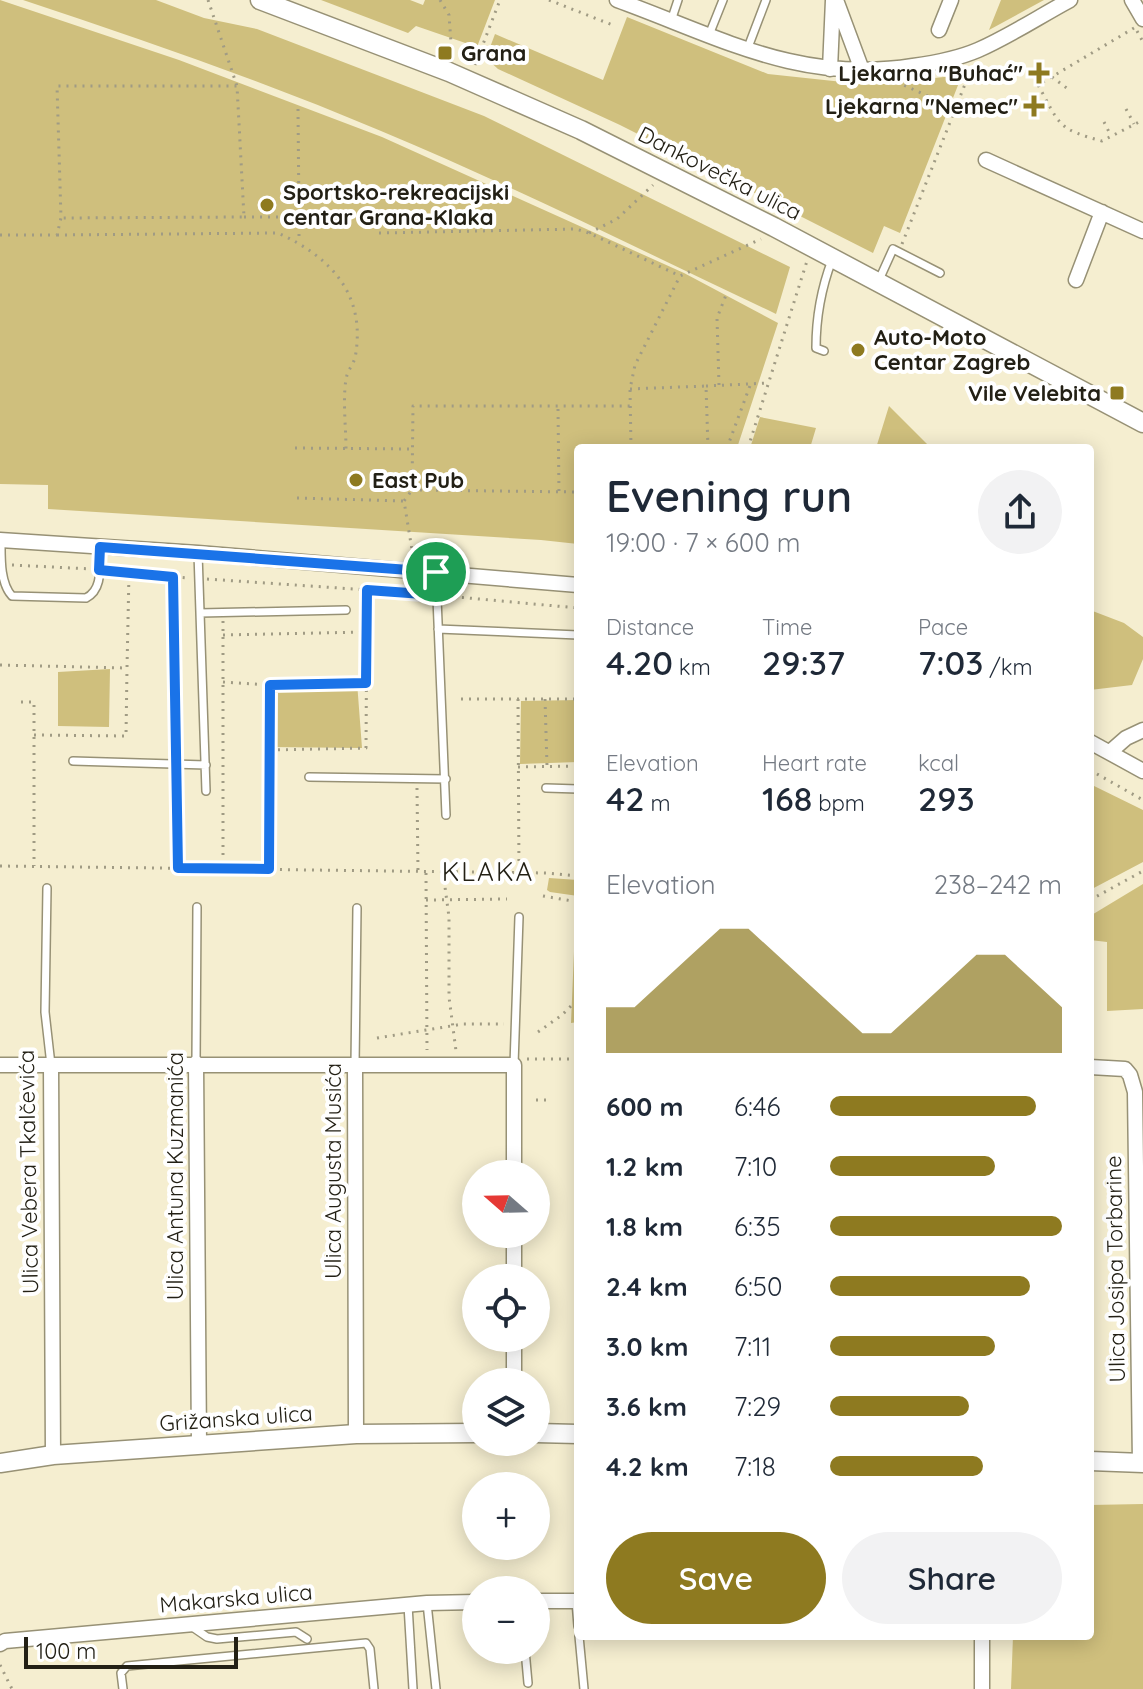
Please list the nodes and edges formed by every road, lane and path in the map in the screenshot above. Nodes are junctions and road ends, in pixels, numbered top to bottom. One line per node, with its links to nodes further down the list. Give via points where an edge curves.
1 (208, 0): 27 (path)
2 (260, 0): 51 (main road, Dankovečka ulica, via 581,130)
3 (440, 0): 21 (path, via 449,15)
4 (500, 0): 22 (path)
5 (549, 0): 16 (path)
6 (617, 0): 14 (street)
7 (678, 0): 14 (lane)
8 (723, 0): 18 (lane)
9 (766, 0): 19 (lane)
10 (835, 0): 23 (street); 24 (street)
11 (951, 0): 17 (street)
12 (1070, 0): 20 (street)
13 (1132, 0): 15 (street)
14 (671, 21): 18 (street)
15 (1139, 23): 25 (path)
16 (615, 26)
17 (939, 30)
18 (709, 35): 19 (street)
19 (747, 50): 23 (street)
20 (978, 50): 24 (street, via 937,62); 30 (path)
21 (452, 56)
22 (475, 65)
23 (830, 69): 24 (street)
24 (862, 70)
25 (1051, 76): 28 (path); 35 (path, via 1038,85 1062,127 1102,141)
26 (889, 78): 30 (path)
27 (237, 86): 39 (path); 41 (path, via 57,86)
28 (1068, 89)
29 (298, 109): 40 (path)
30 (956, 109): 49 (path)
31 (1126, 109): 34 (path)
32 (1143, 120): 34 (path)
33 (1104, 122): 35 (path)
34 (1134, 124): 35 (path)
35 (1111, 136)
36 (986, 160): 38 (street)
37 (658, 178): 44 (path, via 617,219)
38 (1102, 212): 42 (street); 54 (street)
39 (244, 217): 40 (path); 41 (path)
40 (299, 217): 48 (path)
41 (61, 218): 46 (path)
42 (1143, 231)
43 (379, 233): 44 (path)
44 (589, 233): 53 (path)
45 (0, 235): 46 (path)
46 (57, 235): 48 (path, via 278,233)
47 (769, 236): 53 (path)
48 (299, 242): 71 (path, via 325,260 348,289 355,315)
49 (899, 251): 52 (lane); 55 (lane, via 893,249)
50 (809, 256): 59 (path)
51 (833, 258): 55 (main road, Dankovečka ulica); 57 (lane, via 816,326 816,348)
52 (940, 273)
53 (680, 276): 62 (path, via 635,365)
54 (1076, 280)
55 (878, 282): 65 (main road, Dankovečka ulica)
56 (726, 295): 60 (path, via 717,318)
57 (824, 351)
58 (751, 383): 59 (path); 60 (path); 68 (path)
59 (769, 383): 69 (path)
60 (719, 385): 61 (path)
61 (706, 386): 62 (path); 67 (path)
62 (630, 389): 63 (path)
63 (630, 406): 64 (path); 66 (path)
64 (558, 408): 72 (path, via 413,406); 75 (path)
65 (1143, 423)
66 (631, 444)
67 (708, 444)
68 (728, 444)
69 (749, 444)
70 (295, 448): 71 (path)
71 (346, 449): 72 (path)
72 (413, 449): 73 (path)
73 (412, 490): 75 (path); 77 (path)
74 (574, 492): 75 (path)
75 (559, 493)
76 (297, 498): 77 (path)
77 (404, 501): 81 (path)
78 (1, 540): 79 (street); 82 (lane)
79 (100, 547): 80 (street); 83 (lane)
80 (198, 553): 84 (street); 87 (lane)
81 (414, 560)
82 (1, 564): 83 (path); 83 (lane, via 12,596 86,598 94,594)
83 (99, 570): 85 (path)
84 (436, 572): 88 (street); 90 (lane)
85 (129, 573): 86 (path); 100 (path)
86 (173, 577): 87 (path); 115 (path)
87 (198, 579): 89 (path); 93 (lane)
88 (574, 585)
89 (367, 590): 90 (path); 96 (path)
90 (437, 595): 91 (path); 95 (lane)
91 (574, 608)
92 (346, 610): 93 (lane)
93 (200, 613): 116 (lane)
94 (223, 617): 97 (path)
95 (438, 629): 98 (lane); 123 (lane)
96 (366, 632): 97 (path); 102 (path)
97 (223, 635): 101 (path)
98 (574, 635)
99 (0, 665): 100 (path)
100 (127, 668): 110 (path, via 126,736)
101 (223, 682): 103 (path); 133 (path)
102 (366, 683): 103 (path); 112 (path, via 366,748)
103 (270, 685): 112 (path)
104 (461, 699): 105 (path)
105 (518, 699): 106 (path); 119 (path)
106 (545, 699): 107 (path); 117 (path)
107 (574, 699)
108 (21, 702): 110 (path, via 34,702)
109 (1143, 730): 113 (street)
110 (34, 735): 131 (path)
111 (1094, 744): 113 (street)
112 (270, 750): 134 (path)
113 (1110, 752): 120 (street)
114 (73, 761): 115 (lane)
115 (178, 763): 116 (lane); 132 (path)
116 (206, 765): 127 (lane)
117 (547, 766): 118 (path); 119 (path)
118 (574, 766)
119 (518, 767): 139 (path)
120 (1143, 771)
121 (1094, 772): 128 (path)
122 (309, 777): 123 (lane)
123 (446, 779): 129 (lane)
124 (417, 784): 135 (path)
125 (546, 788): 126 (lane)
126 (574, 789)
127 (206, 791)
128 (1143, 800)
129 (446, 815)
130 (0, 866): 131 (path)
131 (34, 866): 132 (path)
132 (178, 868): 133 (path)
133 (223, 869): 134 (path)
134 (269, 869): 135 (path)
135 (418, 871): 137 (path)
136 (1143, 871): 143 (path)
137 (426, 872): 138 (path); 145 (path)
138 (443, 872): 139 (path); 146 (path)
139 (519, 873): 140 (path)
140 (574, 876)
141 (47, 888): 163 (lane, Ulica Vebera Tkalčevića, via 45,1012)
142 (543, 896): 147 (path)
143 (1094, 898)
144 (507, 899): 146 (path)
145 (426, 900): 146 (path); 154 (path)
146 (447, 900): 153 (path)
147 (574, 901)
148 (197, 907): 161 (lane, Ulica Antuna Kuzmanića)
149 (357, 908): 164 (lane, Ulica Augusta Musića)
150 (519, 917): 160 (lane)
151 (574, 1003): 155 (path)
152 (508, 1024): 153 (path)
153 (452, 1026): 154 (path); 158 (path)
154 (426, 1030): 156 (path); 157 (path)
155 (538, 1032)
156 (377, 1038)
157 (427, 1054)
158 (457, 1054)
159 (574, 1059): 160 (path)
160 (516, 1062): 164 (street); 169 (street)
161 (196, 1063): 163 (street); 164 (street); 176 (street, Ulica Antuna Kuzmanića)
162 (0, 1065): 163 (street)
163 (51, 1065): 177 (street, Ulica Vebera Tkalčevića)
164 (355, 1065): 174 (street, Ulica Augusta Musića)
165 (1094, 1067): 168 (street, Ulica Josipa Torbarine, via 1118,1067 1130,1075)
166 (536, 1100): 167 (path)
167 (552, 1100)
168 (1139, 1151): 170 (street, Ulica Josipa Torbarine)
169 (514, 1160)
170 (1140, 1265): 171 (street, Ulica Josipa Torbarine)
171 (1141, 1377): 180 (street, Ulica Josipa Torbarine)
172 (462, 1433): 174 (main road, Grižanska ulica)
173 (550, 1433): 175 (main road)
174 (356, 1434): 176 (main road, Grižanska ulica)
175 (574, 1434)
176 (199, 1444): 177 (main road, Grižanska ulica)
177 (53, 1455): 179 (main road, Grižanska ulica)
178 (1094, 1461): 180 (main road)
179 (0, 1463)
180 (1142, 1463)
181 (550, 1601): 182 (street)
182 (574, 1601)
183 (462, 1602): 184 (street, Makarska ulica)
184 (427, 1603): 185 (street, Makarska ulica); 198 (lane)
185 (408, 1605): 186 (street, Makarska ulica); 197 (lane)
186 (189, 1625): 187 (lane, via 217,1639 296,1632); 190 (street, Makarska ulica)
187 (307, 1639)
188 (579, 1640): 199 (lane)
189 (982, 1640): 200 (street)
190 (0, 1644)
191 (526, 1664): 193 (lane)
192 (0, 1665): 194 (path)
193 (528, 1683)
194 (12, 1689)
195 (123, 1689): 196 (lane, via 121,1673 127,1666 366,1643)
196 (374, 1689)
197 (413, 1689)
198 (436, 1689)
199 (584, 1689)
200 (982, 1689)

